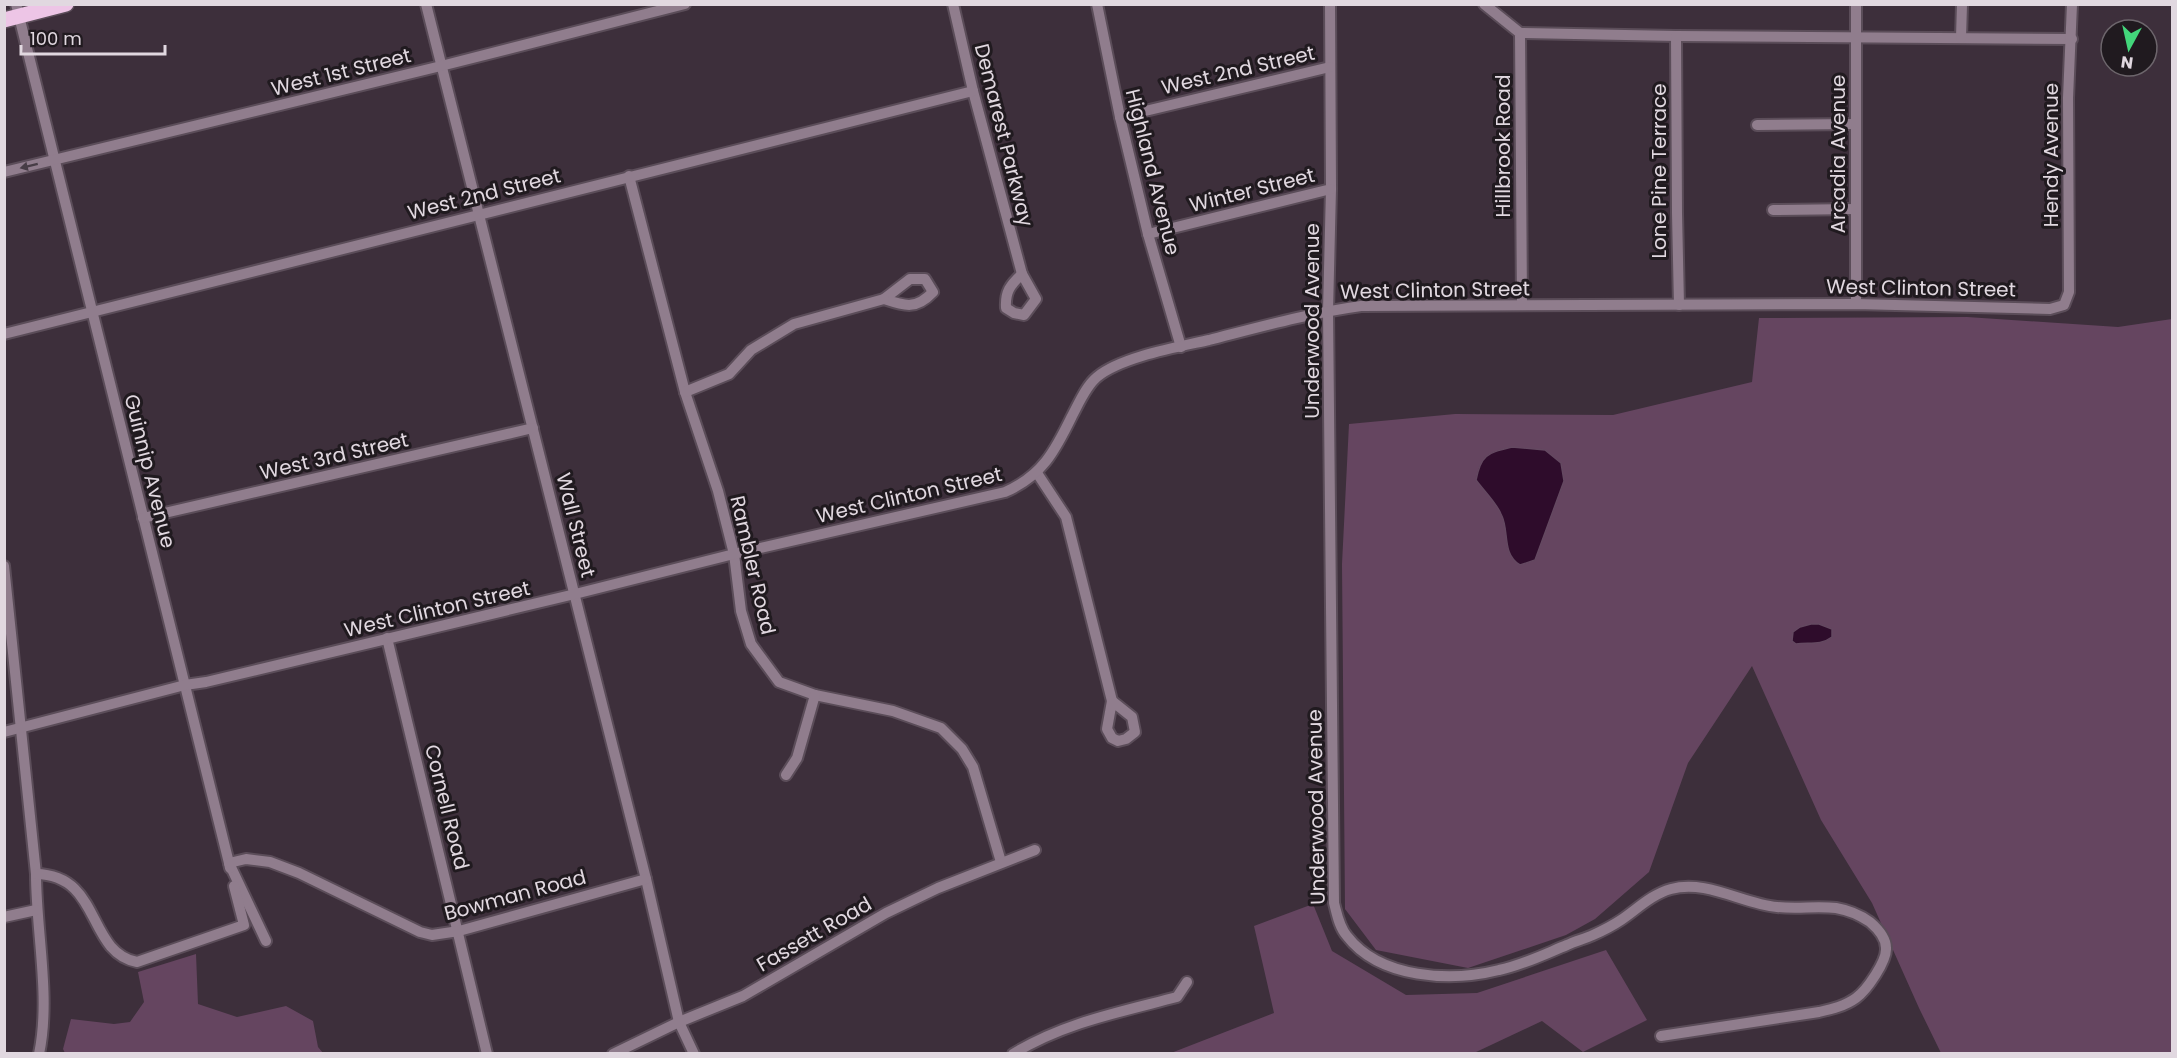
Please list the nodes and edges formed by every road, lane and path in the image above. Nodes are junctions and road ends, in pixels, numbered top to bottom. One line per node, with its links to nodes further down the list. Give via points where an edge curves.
1 (66, 4): 11 (main road)
2 (426, 4): 17 (street, Wall Street)
3 (685, 4): 17 (street, West 1st Street)
4 (953, 4): 19 (street, Demarest Parkway)
5 (1097, 4): 20 (street, Highland Avenue)
6 (1330, 4): 18 (street, Underwood Avenue)
7 (1484, 4): 12 (street)
8 (1857, 4): 14 (street, Arcadia Avenue)
9 (1962, 4): 15 (street)
10 (2072, 4): 16 (street, Hendy Avenue)
11 (13, 14): 23 (street, Guinnip Avenue)
12 (1520, 33): 13 (street); 34 (street, Hillbrook Road)
13 (1676, 36): 14 (street); 35 (street, Lone Pine Terrace)
14 (1856, 36): 15 (street); 21 (street, Arcadia Avenue)
15 (1962, 38): 16 (street)
16 (2072, 39): 36 (street, Hendy Avenue, via 2068,98 2069,292)
17 (441, 66): 23 (street, West 1st Street); 29 (street, Wall Street)
18 (1330, 67): 20 (street, West 2nd Street); 26 (street, Underwood Avenue)
19 (973, 91): 25 (street, West 2nd Street); 31 (street, Demarest Parkway)
20 (1120, 117): 30 (street, Highland Avenue)
21 (1855, 124): 22 (street); 27 (street, Arcadia Avenue)
22 (1757, 125)
23 (53, 160): 24 (street, West 1st Street, one-way to 24); 38 (street, Guinnip Avenue)
24 (4, 172)
25 (629, 176): 29 (street, West 2nd Street); 41 (street, Rambler Road)
26 (1331, 189): 30 (street, Winter Street); 37 (street, Underwood Avenue)
27 (1856, 209): 28 (street); 33 (street, Arcadia Avenue)
28 (1773, 210)
29 (477, 214): 38 (street, West 2nd Street); 42 (street, Wall Street)
30 (1148, 234): 40 (street, Highland Avenue)
31 (1022, 274)
32 (884, 299): 41 (street, via 794,324 751,350 729,374)
33 (1856, 304): 35 (street, West Clinton Street); 36 (street, West Clinton Street, via 2050,309)
34 (1522, 305): 35 (street, West Clinton Street); 37 (street, West Clinton Street, via 1361,306)
35 (1679, 305)
36 (2064, 305)
37 (1328, 311): 40 (street, West Clinton Street); 66 (street, Underwood Avenue, via 1334,903 1338,920 1347,936 1380,962 1406,971 1443,975 1497,971 1522,964 1591,936 1652,898 1680,888 1704,889 1775,907 1837,909 1858,915 1880,932 1886,947 1884,959 1858,997 1843,1006)
38 (92, 312): 39 (street, West 2nd Street); 44 (street, Guinnip Avenue)
39 (4, 334)
40 (1181, 347): 43 (street, West Clinton Street, via 1121,364 1096,378)
41 (685, 392): 45 (street, Rambler Road)
42 (533, 428): 44 (street, West 3rd Street); 47 (street, Wall Street)
43 (1037, 473): 45 (street, West Clinton Street, via 1005,492); 51 (street, via 1066,517)
44 (143, 518): 49 (street, Guinnip Avenue)
45 (734, 554): 47 (street, West Clinton Street); 50 (street, Rambler Road, via 741,611 751,644 779,682)
46 (4, 566): 52 (street)
47 (575, 594): 48 (street, West Clinton Street); 59 (street, Wall Street)
48 (387, 638): 49 (street, West Clinton Street); 62 (street, Cornell Road)
49 (185, 685): 52 (street, West Clinton Street); 57 (street, Guinnip Avenue)
50 (815, 695): 54 (street, via 797,758); 56 (street, Rambler Road, via 893,711 941,728 963,749 973,766)
51 (1112, 701)
52 (21, 728): 53 (street, West Clinton Street); 58 (street)
53 (4, 732)
54 (786, 775)
55 (1035, 850): 56 (street, Fassett Road)
56 (1001, 862): 65 (street, Fassett Road, via 896,908 743,996)
57 (229, 863): 58 (street, via 244,925 142,962 128,960 114,951 84,899 69,883 50,874); 62 (street, Bowman Road, via 246,859 270,862 420,932 432,935); 63 (street, Guinnip Avenue)
58 (36, 874): 60 (street)
59 (646, 879): 62 (street, Bowman Road); 65 (street, Wall Street)
60 (36, 910): 61 (street); 67 (street, via 44,1010)
61 (4, 917)
62 (459, 931): 68 (street, Cornell Road)
63 (266, 941)
64 (1187, 982): 71 (street, via 1177,997 1055,1031)
65 (679, 1022): 69 (street, Fassett Road); 70 (street, Wall Street)
66 (1661, 1036)
67 (39, 1053)
68 (487, 1053)
69 (613, 1053)
70 (694, 1053)
71 (1013, 1053)

